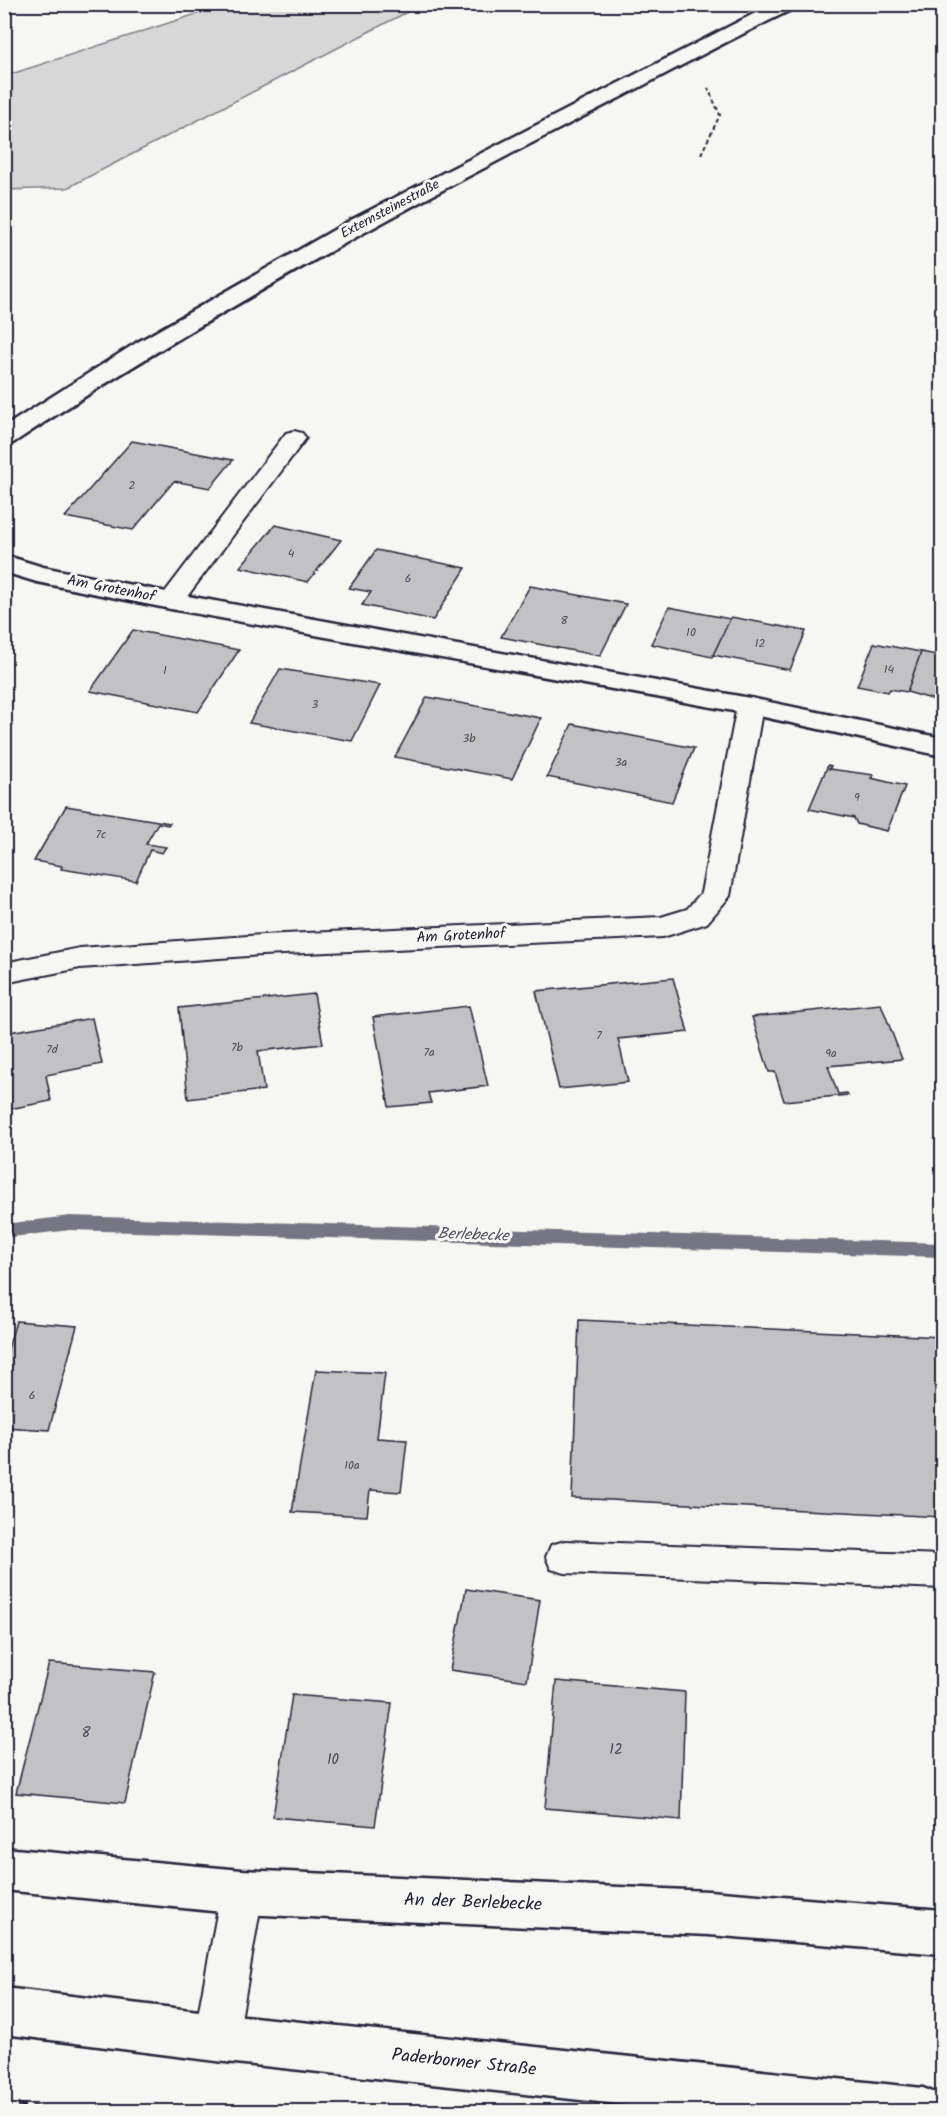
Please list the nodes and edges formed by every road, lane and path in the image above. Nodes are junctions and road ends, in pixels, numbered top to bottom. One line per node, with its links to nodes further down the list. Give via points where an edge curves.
1 (789, 4): 2 (main road, Externsteinestraße)
2 (674, 62): 3 (path, via 706,85 720,115); 4 (main road, Externsteinestraße, via 313,250 226,299)
3 (701, 154)
4 (4, 438)
5 (294, 438): 7 (lane)
6 (4, 563): 7 (main road, Am Grotenhof, via 37,574)
7 (171, 601): 8 (main road, Am Grotenhof)
8 (750, 706): 9 (main road, Am Grotenhof); 10 (lane, Am Grotenhof, via 715,896 697,916 663,927 262,945 81,958)
9 (942, 747)
10 (4, 973)
11 (565, 1557): 12 (lane)
12 (942, 1572)
13 (4, 1869): 14 (main road, An der Berlebecke)
14 (242, 1892): 15 (main road, An der Berlebecke, via 709,1913); 17 (lane)
15 (942, 1932)
16 (4, 2011): 17 (main road, Paderborner Straße)
17 (216, 2037): 20 (main road, Paderborner Straße)
18 (4, 2104): 19 (path)
19 (77, 2112)
20 (923, 2112)

